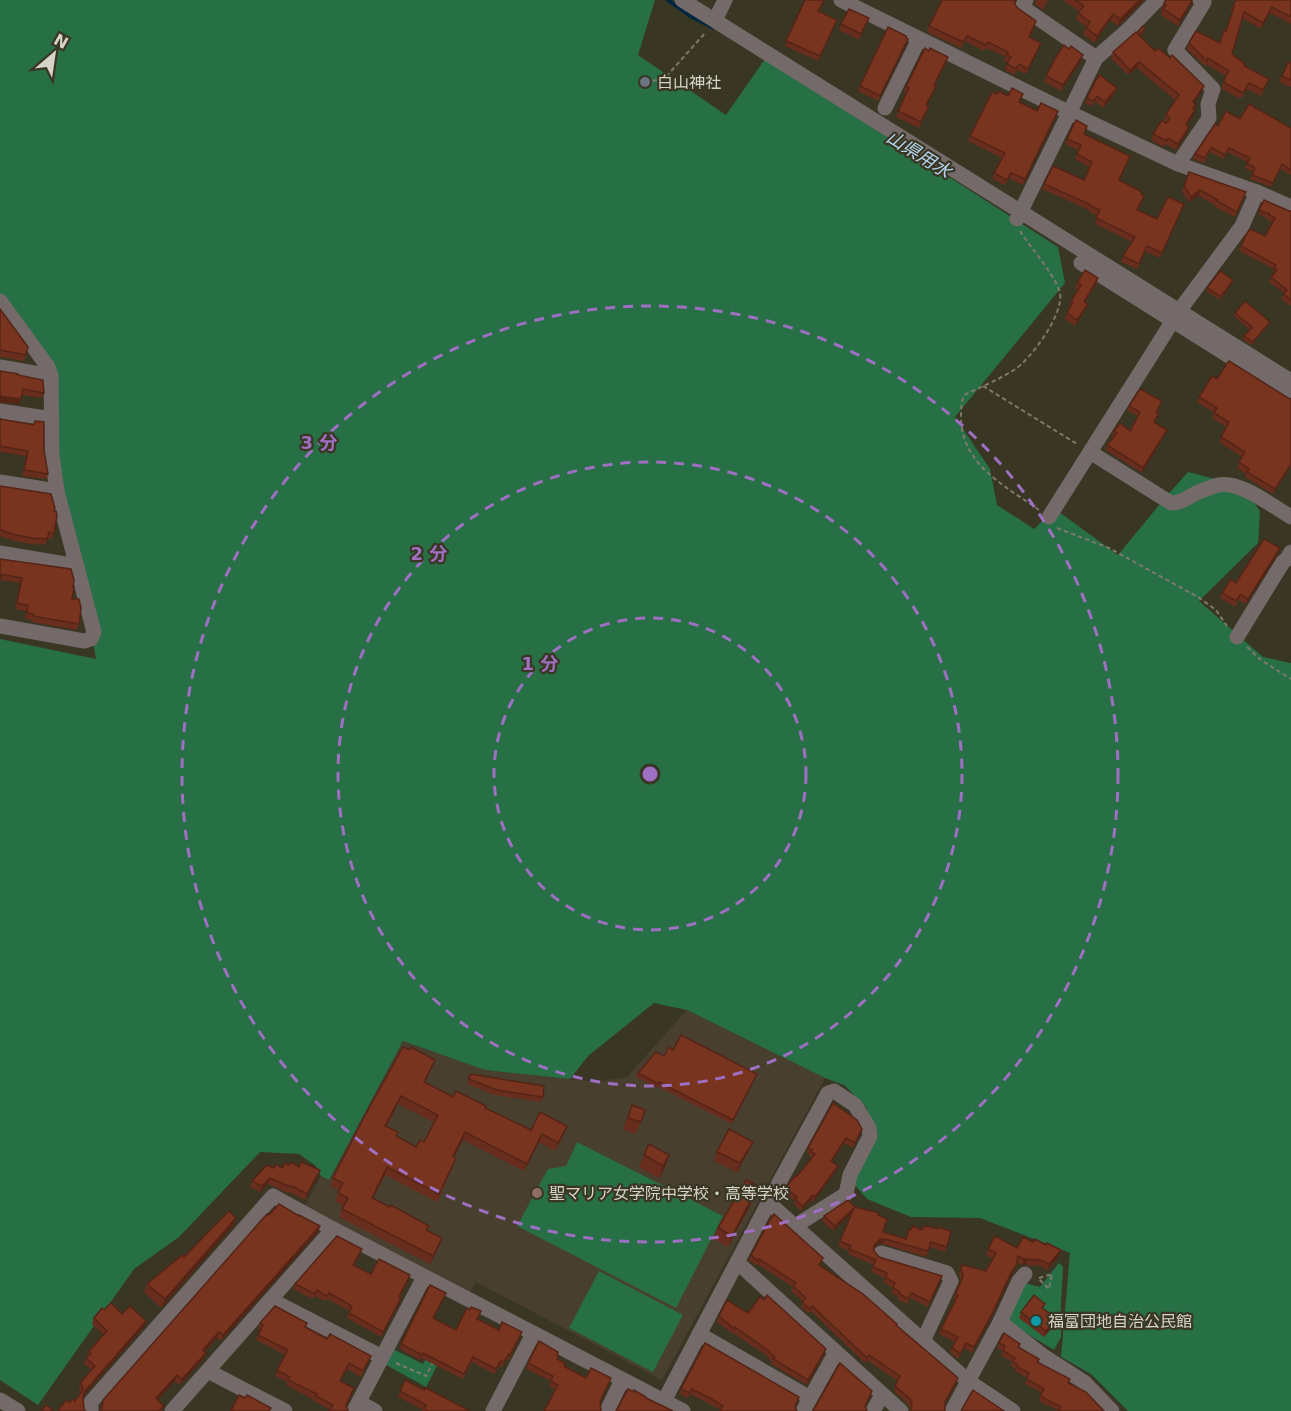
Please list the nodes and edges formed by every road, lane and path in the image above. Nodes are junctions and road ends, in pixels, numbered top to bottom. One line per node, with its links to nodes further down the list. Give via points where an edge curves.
1 (682, 0): 7 (street)
2 (725, 0): 7 (street)
3 (841, 0): 8 (street)
4 (1026, 0): 9 (street, via 1022,7)
5 (1156, 0): 9 (street)
6 (1200, 0): 13 (street, via 1204,2 1175,50 1214,89 1208,104 1209,118)
7 (712, 25): 10 (path, via 664,79); 16 (street)
8 (919, 39): 11 (street); 12 (street)
9 (1096, 58): 12 (street)
10 (645, 82)
11 (885, 108)
12 (1070, 113): 13 (street); 16 (street)
13 (1178, 164): 14 (street)
14 (1257, 192): 15 (street); 19 (street, via 1242,226)
15 (1291, 207)
16 (1019, 215): 19 (street); 23 (path, via 1017,224 1021,232 1060,294 1059,311 1045,335 1016,369)
17 (1081, 263): 19 (street)
18 (0, 301): 21 (street)
19 (1175, 316): 22 (street); 24 (street); 27 (street)
20 (0, 367): 21 (street)
21 (51, 376): 26 (street)
22 (1291, 381)
23 (982, 386): 27 (path); 30 (path, via 964,395 961,403 967,447 991,475)
24 (1291, 395)
25 (0, 411): 26 (street)
26 (52, 419): 29 (street)
27 (1090, 452): 30 (street); 31 (street, via 1171,503 1219,484 1232,485)
28 (0, 482): 29 (street)
29 (57, 491): 34 (street)
30 (1050, 517): 36 (path, via 1057,528 1109,548 1198,597 1216,610)
31 (1291, 517)
32 (1291, 552): 36 (street)
33 (0, 553): 34 (street)
34 (77, 566): 35 (street, via 94,632 91,639)
35 (0, 626)
36 (1237, 637): 37 (path, via 1261,660)
37 (1291, 679)
38 (769, 1203): 39 (street); 39 (street, via 828,1093 834,1092 855,1105 870,1136 849,1174 846,1194); 42 (street)
39 (795, 1226): 49 (street)
40 (333, 1229): 44 (street); 45 (street); 62 (street, via 273,1196 91,1402)
41 (881, 1253): 49 (street, via 947,1273 951,1281)
42 (737, 1263): 48 (street); 50 (street)
43 (1031, 1276): 43 (path, via 1052,1274 1049,1289 1044,1284); 46 (street, via 1019,1281)
44 (424, 1277): 47 (street); 51 (street)
45 (270, 1300): 51 (street); 53 (street)
46 (1000, 1322): 55 (street); 73 (street, via 1084,1382)
47 (533, 1334): 54 (street); 66 (street)
48 (699, 1334): 58 (street); 59 (street)
49 (923, 1341): 55 (street)
50 (836, 1352): 56 (street); 59 (street)
51 (382, 1357): 52 (path, via 426,1376); 60 (street)
52 (435, 1359)
53 (208, 1371): 63 (street); 64 (street)
54 (622, 1380): 58 (street); 67 (street)
55 (968, 1381): 71 (street); 72 (street)
56 (882, 1395): 69 (street); 70 (street)
57 (0, 1400): 61 (street)
58 (659, 1404): 68 (street)
59 (807, 1405)
60 (357, 1407): 65 (street)
61 (18, 1411)
62 (91, 1411)
63 (172, 1411)
64 (285, 1411)
65 (375, 1411)
66 (493, 1411)
67 (607, 1411)
68 (683, 1411)
69 (873, 1411)
70 (901, 1411)
71 (952, 1411)
72 (1013, 1411)
73 (1112, 1411)

